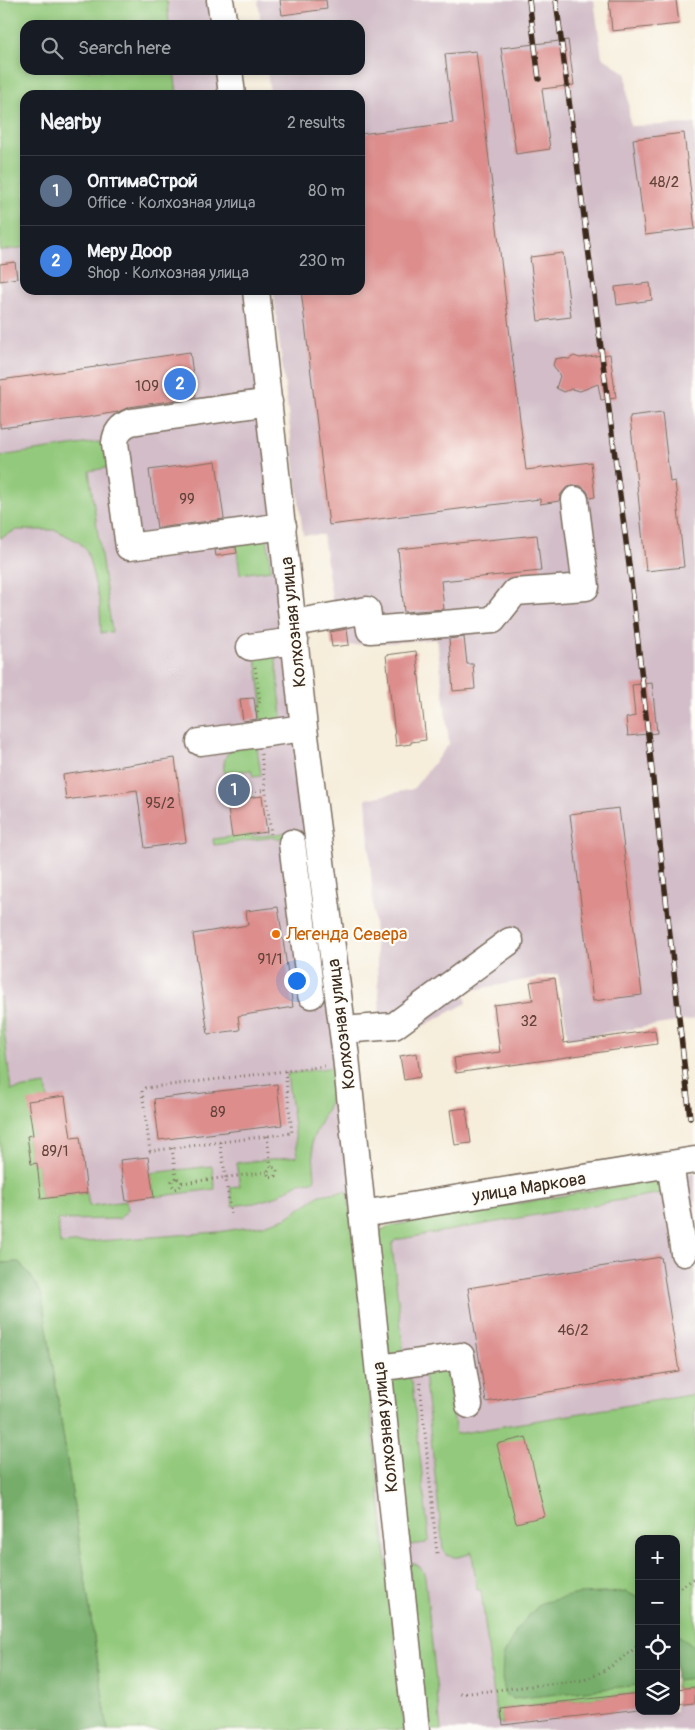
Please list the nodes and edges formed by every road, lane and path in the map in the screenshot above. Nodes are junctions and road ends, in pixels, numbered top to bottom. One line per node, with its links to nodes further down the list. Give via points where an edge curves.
1 (220, 0): 2 (street)
2 (223, 20)
3 (230, 75): 4 (street)
4 (231, 90)
5 (257, 295): 7 (street, Колхозная улица)
6 (222, 392): 7 (street)
7 (268, 393): 9 (street, Колхозная улица); 9 (street, via 131,422 118,431 115,443 129,546)
8 (575, 500): 10 (street, via 586,587 515,592 493,620 370,630 367,610)
9 (283, 526): 10 (street, Колхозная улица)
10 (294, 632): 11 (street); 12 (street, Колхозная улица)
11 (251, 646): 13 (path, via 260,701 257,707)
12 (304, 728): 13 (street); 17 (street, Колхозная улица)
13 (259, 734): 14 (street); 15 (path)
14 (200, 742)
15 (266, 790): 16 (path); 18 (path)
16 (246, 792)
17 (318, 839): 18 (street); 21 (street, Колхозная улица)
18 (280, 841): 20 (street)
19 (510, 941): 21 (street, via 394,1026)
20 (311, 995)
21 (342, 1030): 35 (street, Колхозная улица)
22 (329, 1065): 23 (path)
23 (285, 1071): 24 (path, via 292,1133); 26 (path, via 144,1089 150,1151)
24 (267, 1136): 25 (path); 29 (path)
25 (220, 1142): 26 (path); 31 (path)
26 (172, 1148): 32 (path)
27 (695, 1160): 28 (street, улица Маркова)
28 (670, 1164): 35 (street, улица Маркова); 36 (street)
29 (271, 1167): 30 (path); 30 (path, via 277,1170 276,1176 269,1177)
30 (266, 1172): 31 (path)
31 (226, 1177): 33 (path); 34 (path)
32 (176, 1178): 33 (path); 33 (path, via 172,1181 174,1188 181,1188)
33 (182, 1183)
34 (231, 1214)
35 (362, 1214): 38 (street, Колхозная улица)
36 (684, 1253)
37 (418, 1362): 38 (street); 39 (street, via 461,1356); 40 (path)
38 (379, 1368): 45 (street, Колхозная улица)
39 (469, 1405)
40 (438, 1554)
41 (695, 1578): 42 (path)
42 (680, 1587)
43 (635, 1648): 44 (path, via 602,1673 584,1680)
44 (461, 1694)
45 (416, 1730)

